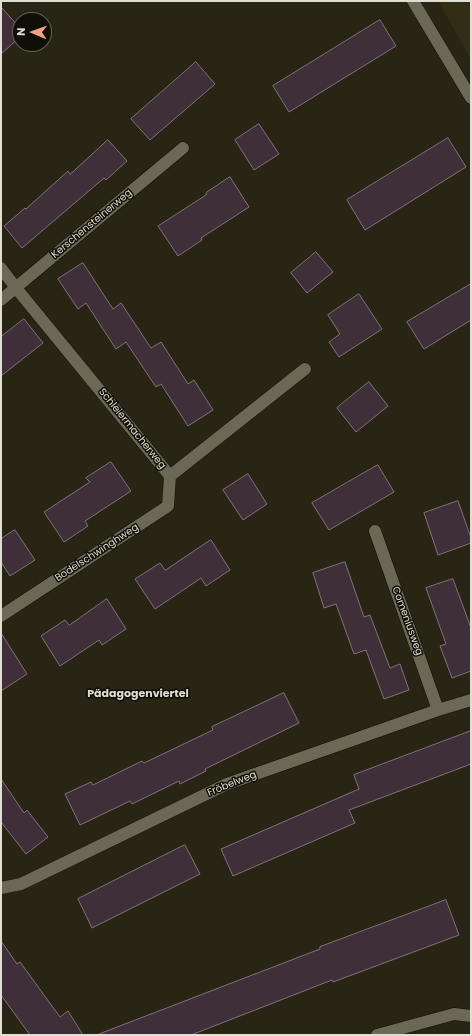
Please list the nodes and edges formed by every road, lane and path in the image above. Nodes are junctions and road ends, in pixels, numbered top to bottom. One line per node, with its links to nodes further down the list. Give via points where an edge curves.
1 (413, 1): 2 (street)
2 (471, 98)
3 (183, 148): 5 (street, Kerschensteinerweg)
4 (1, 268): 5 (street, Schleiermacherweg)
5 (16, 288): 6 (street, Kerschensteinerweg); 8 (street, Schleiermacherweg)
6 (1, 300)
7 (305, 369): 8 (street, Schleiermacherweg)
8 (170, 476): 10 (street, Bodelschwinghweg, via 168,506)
9 (375, 532): 12 (street, Comeniusweg)
10 (1, 616)
11 (471, 700): 12 (street, Fröbelweg)
12 (438, 710): 13 (street, Fröbelweg, via 228,784 21,884)
13 (1, 888)
14 (471, 1016): 15 (street, via 454,1014)
15 (377, 1035)

